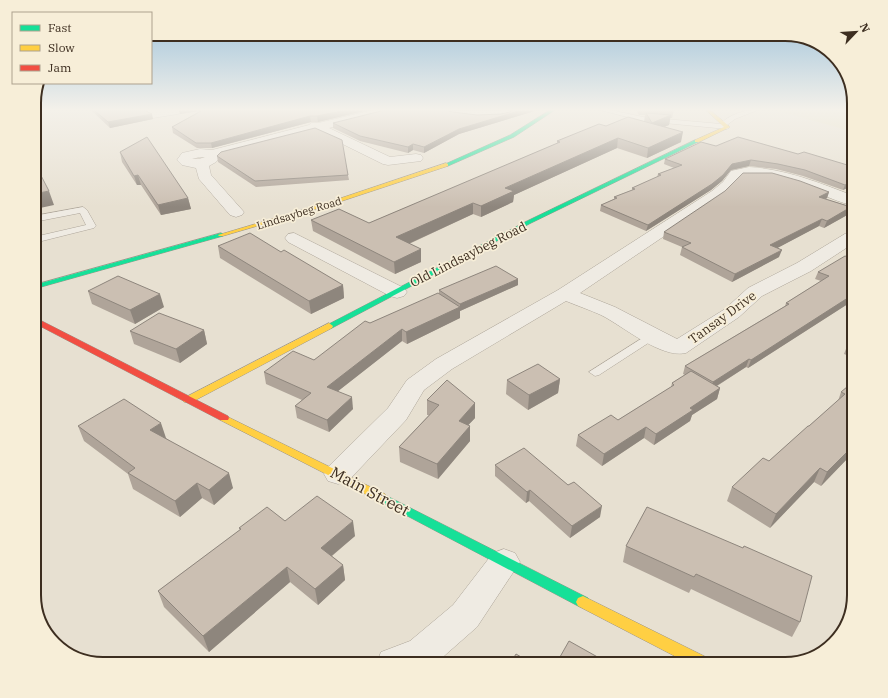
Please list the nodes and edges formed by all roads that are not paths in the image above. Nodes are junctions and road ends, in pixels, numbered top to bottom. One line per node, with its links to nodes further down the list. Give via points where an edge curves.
1 (259, 143): 9 (street, via 207,158 204,176)
2 (350, 143): 6 (street)
3 (495, 143): 16 (street, Lindsaybeg Road, via 402,181 295,215)
4 (692, 143): 17 (street, Old Lindsaybeg Road, via 529,222)
5 (416, 158): 6 (street)
6 (388, 161): 7 (street)
7 (373, 172)
8 (847, 199): 18 (street, via 774,174 756,171 736,174 717,194)
9 (236, 212)
10 (41, 218): 11 (lane, via 83,210 91,226)
11 (41, 238)
12 (294, 238): 15 (street)
13 (847, 240): 20 (street, Tansay Drive, via 804,267 755,292 732,313 678,348)
14 (352, 249): 15 (street)
15 (332, 258): 17 (street)
16 (41, 285)
17 (396, 292): 22 (street, Old Lindsaybeg Road)
18 (565, 294): 20 (street, Tansay Drive, via 608,311); 23 (street, via 444,364 415,385 397,414)
19 (41, 324): 22 (street, Main Street)
20 (652, 336): 21 (lane)
21 (595, 372)
22 (188, 400): 23 (street, Main Street)
23 (338, 474): 24 (street, Main Street)
24 (504, 562): 25 (street, via 465,616 422,653); 26 (street, Main Street)
25 (412, 657)
26 (691, 657)

